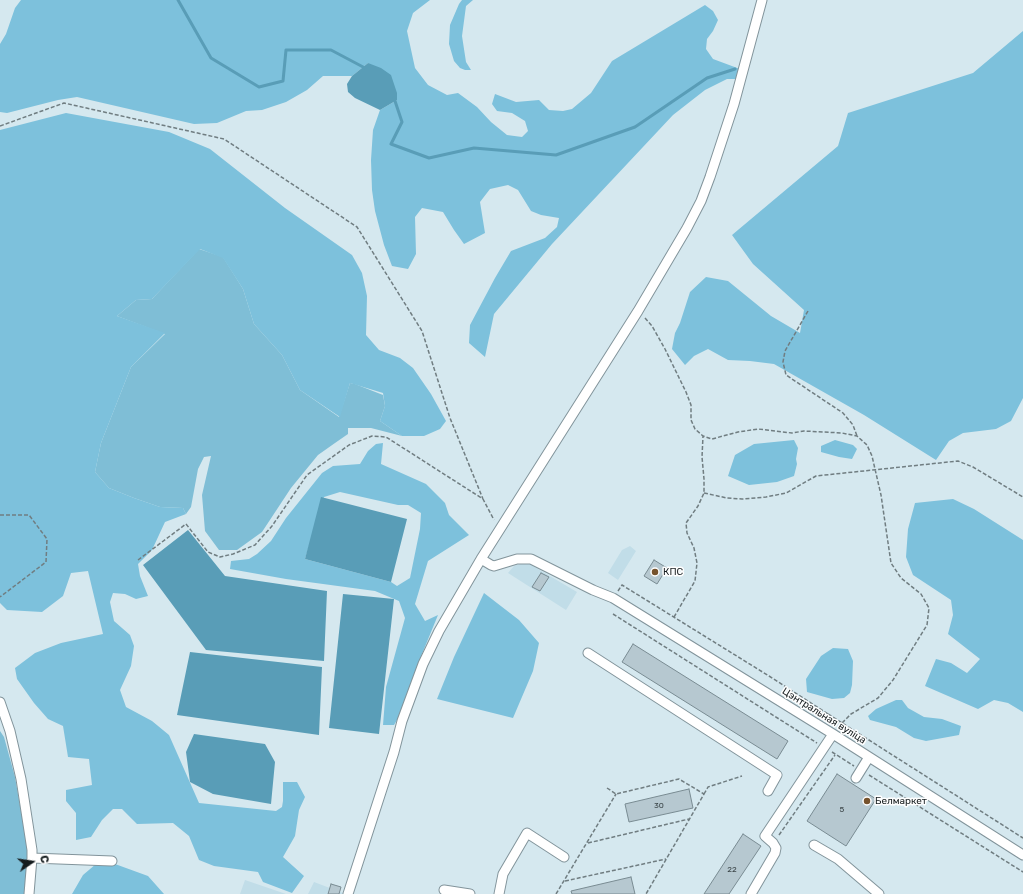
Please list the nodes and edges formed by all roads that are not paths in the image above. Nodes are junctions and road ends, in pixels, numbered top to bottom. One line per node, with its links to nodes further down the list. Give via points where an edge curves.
1 (762, 0): 2 (street, via 734,104 710,177 688,228)
2 (481, 559): 5 (street, Цэнтральная вуліца, via 491,566 516,559 531,559 613,598); 16 (street, via 423,664 402,721)
3 (588, 653): 8 (street, via 777,775)
4 (0, 702): 12 (street, via 10,731 21,779)
5 (833, 734): 6 (street, Цэнтральная вуліца); 19 (street, via 765,836 776,848 775,853)
6 (869, 757): 7 (street); 10 (street, Цэнтральная вуліца)
7 (856, 778)
8 (768, 791)
9 (814, 845): 20 (street, via 838,859)
10 (1023, 854)
11 (564, 857): 18 (street, via 527,833 503,874)
12 (32, 858): 13 (street); 15 (street)
13 (112, 861)
14 (444, 890): 17 (street)
15 (29, 894)
16 (348, 894)
17 (470, 894)
18 (499, 894)
19 (751, 894)
20 (879, 894)

